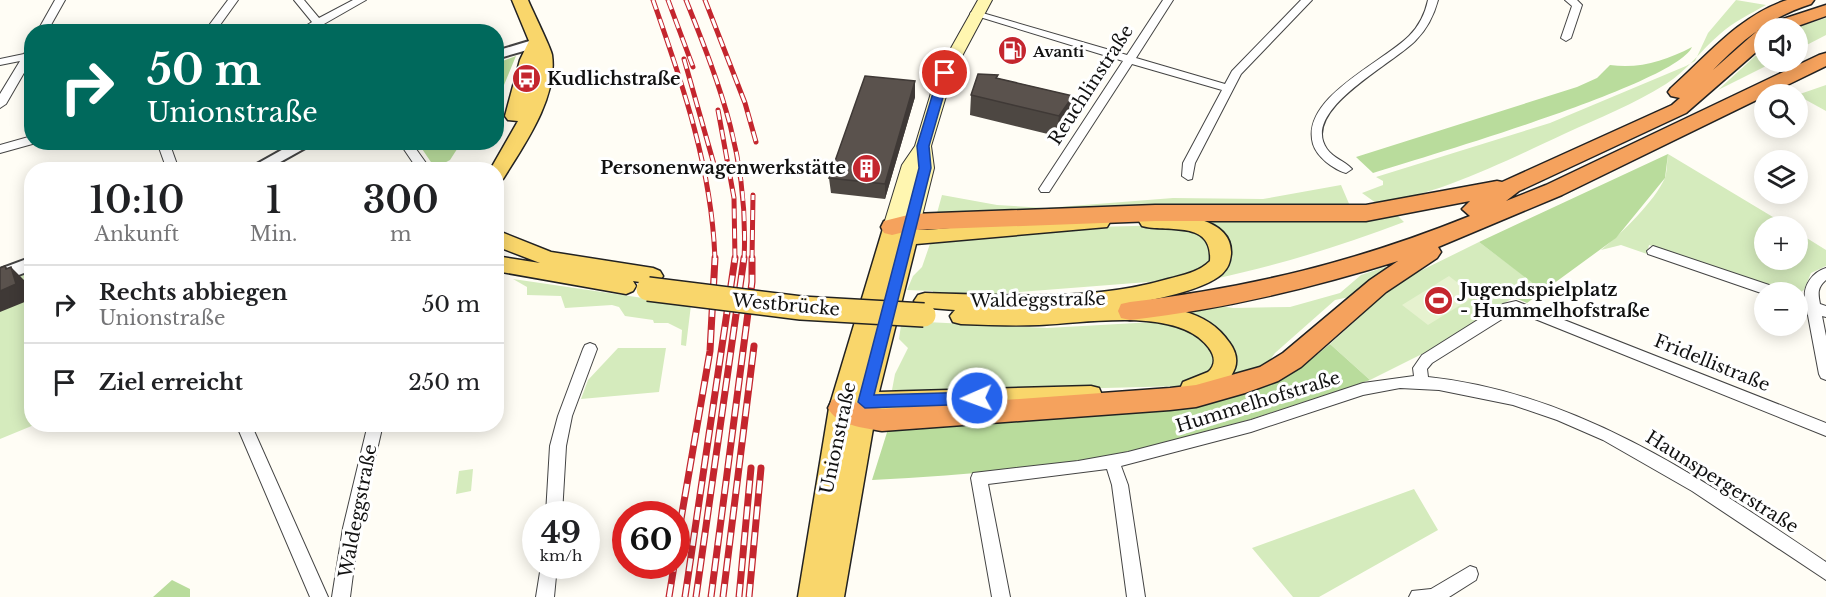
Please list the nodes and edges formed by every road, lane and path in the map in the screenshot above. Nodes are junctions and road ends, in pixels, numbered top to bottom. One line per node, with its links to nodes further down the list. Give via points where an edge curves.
1 (60, 0): 16 (street)
2 (233, 0): 17 (street)
3 (299, 0): 15 (street)
4 (361, 0): 15 (street)
5 (520, 0): 19 (main road)
6 (985, 0): 13 (main road, Unionstraße)
7 (1168, 0): 24 (street, Reuchlinstraße)
8 (1307, 0): 31 (street, via 1246,61)
9 (1433, 0): 41 (street, via 1427,19 1412,39 1342,91 1320,119 1316,132 1319,148)
10 (1570, 0): 18 (street, via 1577,9)
11 (1805, 0): 34 (highway, via 1771,12 1740,30 1666,102)
12 (1826, 10): 14 (highway)
13 (975, 14): 24 (street); 46 (main road, Unionstraße, via 945,73 923,146 911,165)
14 (1804, 18)
15 (318, 23)
16 (46, 24)
17 (215, 24)
18 (1566, 38)
19 (536, 43): 22 (street); 35 (main road, via 529,53 518,109); 40 (main road, via 544,53 540,88)
20 (1754, 44): 34 (highway, via 1696,96)
21 (1826, 47): 34 (highway, via 1688,114)
22 (504, 53)
23 (24, 55): 26 (street)
24 (1128, 58): 31 (street); 44 (street, Reuchlinstraße)
25 (1826, 59): 29 (highway)
26 (0, 62)
27 (24, 63): 33 (street)
28 (1826, 73): 30 (highway)
29 (1777, 84)
30 (1790, 84)
31 (1227, 88): 42 (street, via 1189,163)
32 (1754, 95): 45 (highway)
33 (0, 104)
34 (1662, 117): 43 (highway)
35 (504, 135)
36 (24, 142): 37 (street)
37 (0, 149)
38 (293, 150): 39 (street)
39 (268, 162)
40 (503, 162)
41 (1346, 169)
42 (1188, 176)
43 (1511, 186): 46 (highway, via 1366,213 1155,213); 55 (highway, via 1493,200 1346,254 1249,279)
44 (1045, 189)
45 (1477, 223): 58 (highway, via 1313,279 1188,304); 62 (highway, via 1378,286 1292,360 1245,383 1170,399 882,420)
46 (904, 228): 55 (main road, Waldeggstraße, via 927,237 1161,220 1192,224 1213,236 1221,252 1216,268 1205,276); 62 (main road, Unionstraße, via 885,316)
47 (507, 249): 53 (main road)
48 (1653, 251): 54 (street)
49 (504, 264): 53 (main road)
50 (24, 266): 52 (street)
51 (1826, 273): 57 (street, via 1812,288)
52 (0, 276)
53 (650, 283): 56 (main road, Westbrücke, bridge, via 801,308)
54 (1754, 286)
55 (1151, 294): 56 (main road, Waldeggstraße)
56 (925, 308): 58 (main road, Waldeggstraße, via 1035,317)
57 (1819, 309): 60 (street)
58 (1130, 311): 62 (main road, Waldeggstraße, via 1180,319 1208,331 1224,354 1221,374 1202,387 1161,393)
59 (590, 349): 67 (street, via 558,446)
60 (1826, 374)
61 (1422, 382): 63 (street, Fridellistraße, via 1420,368 1427,359 1516,306); 66 (street, Hummelhofstraße, via 1374,387 1255,425); 68 (street, Haunspergerstraße, via 1517,400 1601,433 1683,476)
62 (856, 409): 74 (main road, Unionstraße); 75 (main road, Unionstraße)
63 (1826, 430)
64 (247, 432): 71 (street)
65 (374, 432): 72 (street, Waldeggstraße, via 351,528)
66 (1112, 462): 76 (street, Hummelhofstraße, via 979,478); 77 (street, via 1120,485)
67 (555, 501)
68 (1826, 572)
69 (1470, 574): 79 (street)
70 (547, 579): 73 (street)
71 (319, 597)
72 (341, 597)
73 (545, 597)
74 (811, 597)
75 (831, 597)
76 (1000, 597)
77 (1136, 597)
78 (1419, 597): 79 (street)
79 (1433, 597)

